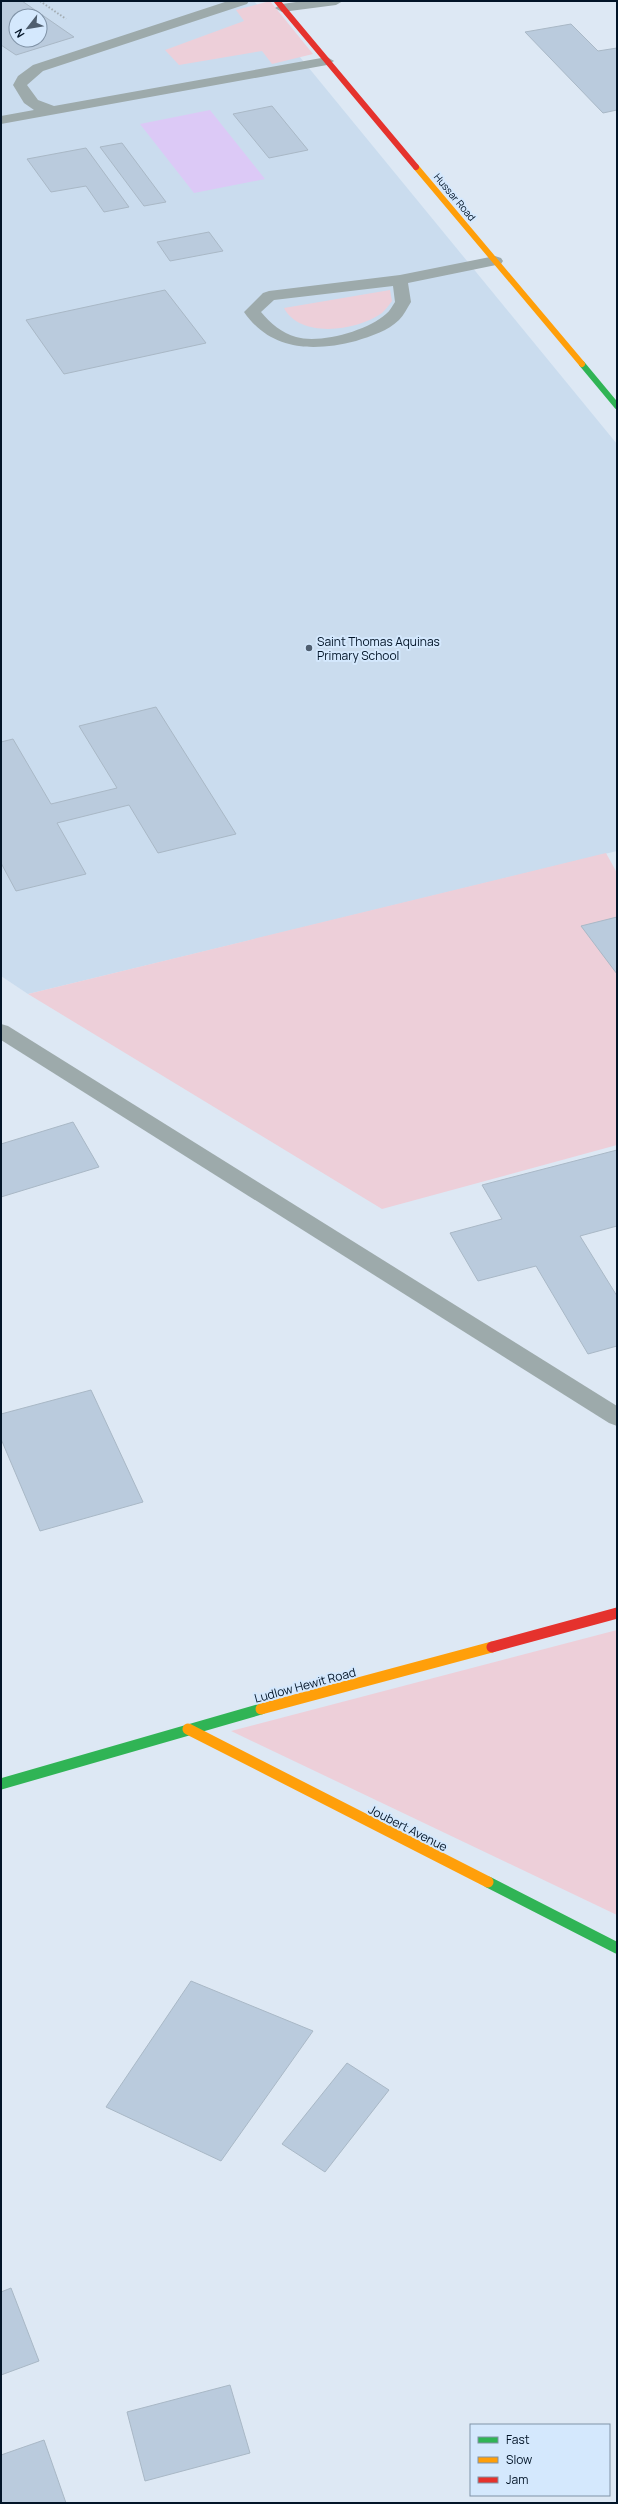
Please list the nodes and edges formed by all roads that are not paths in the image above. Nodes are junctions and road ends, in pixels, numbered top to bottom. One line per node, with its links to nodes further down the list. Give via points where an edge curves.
1 (242, 1): 5 (street, via 38,68 23,79 20,85 29,102 37,107)
2 (336, 1): 3 (street)
3 (279, 5): 4 (street, Hussar Road)
4 (327, 61): 5 (street); 7 (street, Hussar Road)
5 (54, 110): 6 (street)
6 (1, 120)
7 (495, 261): 8 (street); 9 (street, Hussar Road)
8 (400, 280): 8 (street, via 269,296 252,312 264,328 289,340 323,344 350,338 393,318 403,302)
9 (617, 406)
10 (1, 1031): 11 (street)
11 (617, 1417)
12 (617, 1612): 13 (street, Ludlow Hewit Road)
13 (188, 1729): 14 (street, Ludlow Hewit Road); 15 (street, Joubert Avenue)
14 (1, 1784)
15 (617, 1948)

